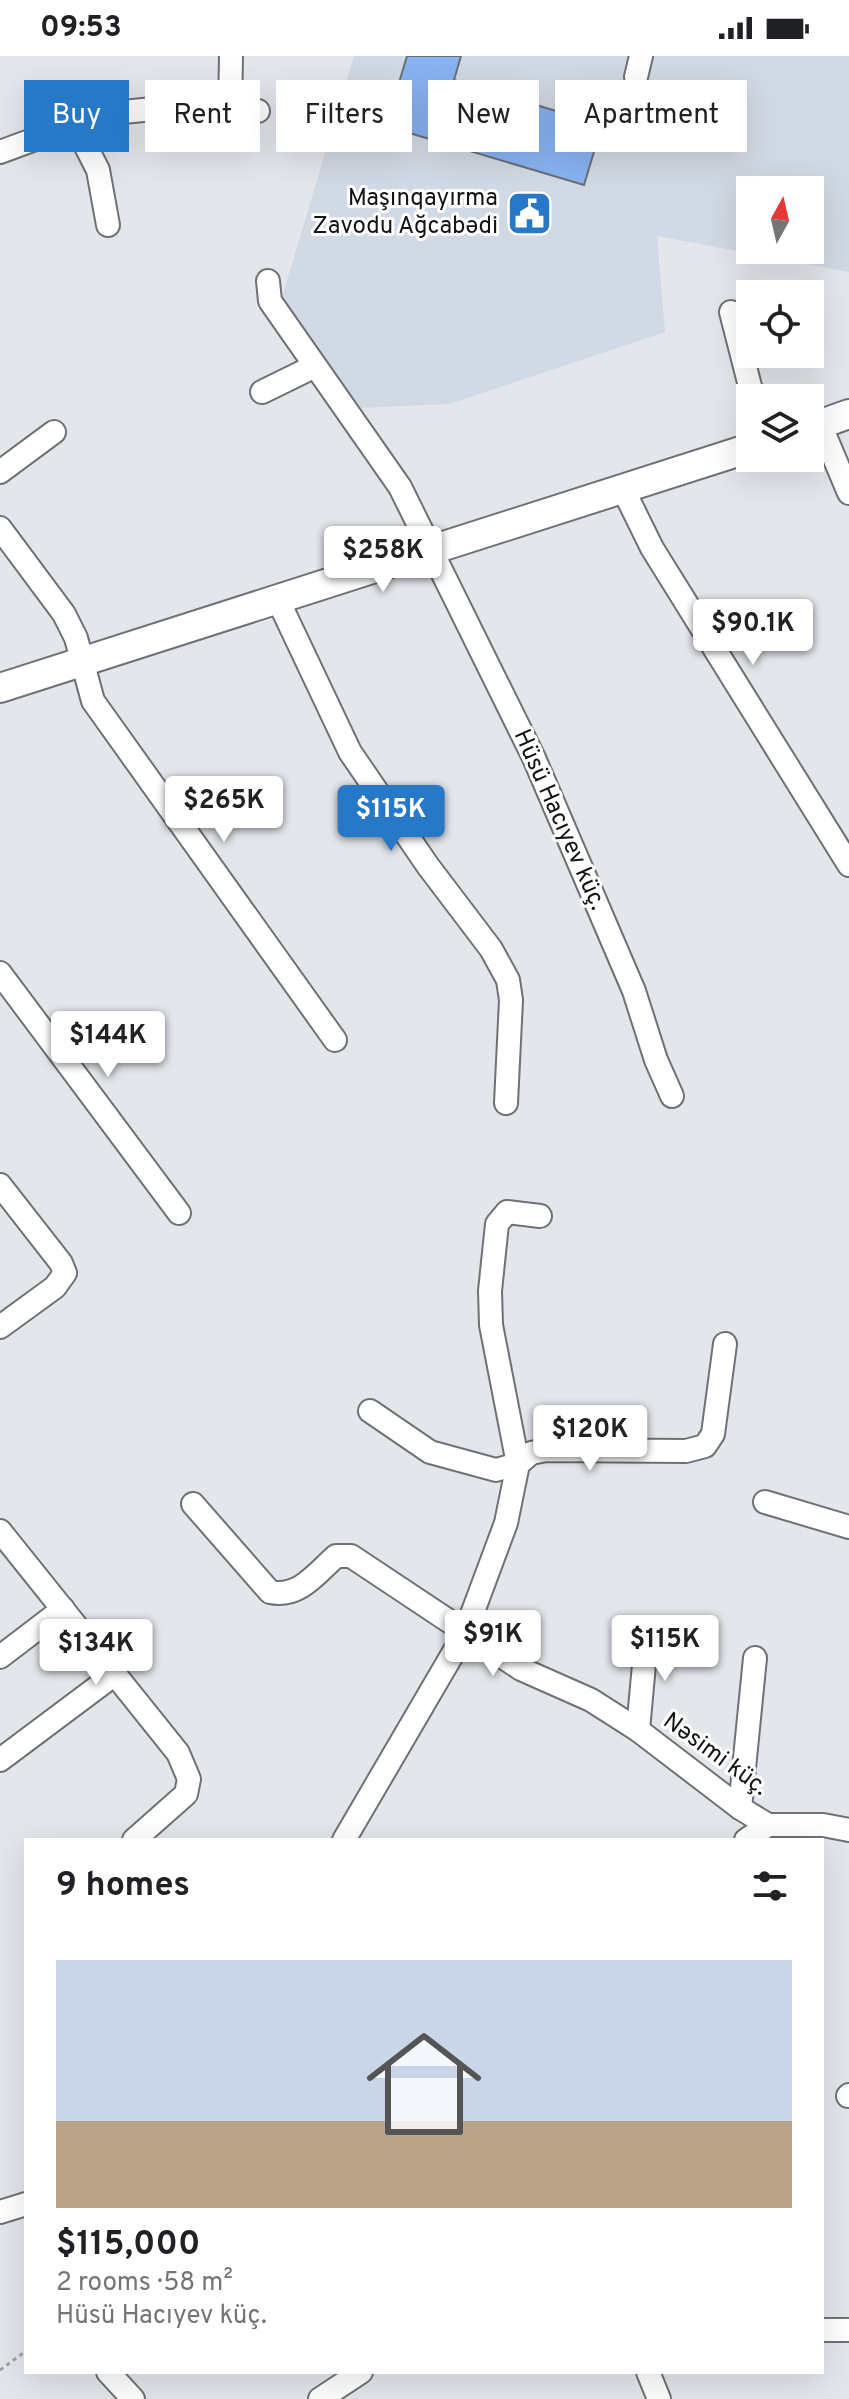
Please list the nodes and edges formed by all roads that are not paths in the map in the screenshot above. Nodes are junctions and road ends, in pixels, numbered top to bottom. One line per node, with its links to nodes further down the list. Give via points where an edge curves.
1 (231, 56): 2 (street)
2 (231, 80)
3 (24, 143): 4 (street)
4 (0, 152)
5 (89, 152): 6 (street, via 98,170)
6 (108, 225)
7 (268, 281): 9 (street, Hüsü Hacıyev küç., via 270,301)
8 (731, 312): 10 (street)
9 (315, 366): 11 (street); 21 (street, Hüsü Hacıyev küç., via 400,487)
10 (749, 384)
11 (262, 392)
12 (849, 414): 13 (main road)
13 (824, 423)
14 (54, 432): 17 (street)
15 (824, 444): 19 (street)
16 (736, 453): 18 (main road)
17 (0, 472)
18 (623, 489): 21 (main road); 25 (street, via 652,548)
19 (849, 493)
20 (0, 528): 23 (street, via 64,614)
21 (432, 551): 22 (main road); 28 (street, Hüsü Hacıyev küç., via 534,758 634,991)
22 (278, 600): 23 (main road); 29 (street, via 350,752 508,980)
23 (81, 662): 24 (main road); 27 (street, via 93,701)
24 (0, 688)
25 (849, 865)
26 (0, 973): 31 (street)
27 (335, 1040)
28 (672, 1096)
29 (506, 1103)
30 (0, 1185): 33 (street, via 65,1273 55,1287)
31 (179, 1213)
32 (540, 1216): 36 (street, via 507,1212 497,1224 490,1291 491,1325)
33 (0, 1327)
34 (725, 1344): 36 (street, via 713,1434 705,1446 686,1451 546,1450 531,1453)
35 (370, 1411): 36 (street, via 430,1452 496,1470)
36 (518, 1464): 43 (street, via 506,1523)
37 (765, 1502): 39 (street)
38 (193, 1504): 43 (street, Nəsimi küç., via 270,1592 296,1591 336,1556 351,1556)
39 (849, 1527)
40 (0, 1531): 41 (street)
41 (63, 1609): 44 (street); 46 (street)
42 (647, 1632): 47 (street)
43 (465, 1633): 47 (street, Nəsimi küç., via 521,1669 591,1700); 53 (street)
44 (0, 1657)
45 (755, 1658): 49 (street)
46 (115, 1674): 48 (street); 52 (street, via 178,1753 189,1779 186,1794)
47 (638, 1730): 49 (street, Nəsimi küç.)
48 (0, 1760)
49 (740, 1808): 50 (street, Nəsimi küç.)
50 (768, 1825): 51 (street, Nəsimi küç.); 54 (street, Nəsimi küç.)
51 (849, 1830)
52 (136, 1838)
53 (345, 1838)
54 (749, 1838)
55 (24, 2205): 56 (street)
56 (0, 2212)
57 (824, 2330): 58 (street)
58 (849, 2330)
59 (110, 2374): 62 (street)
60 (649, 2374): 64 (street)
61 (352, 2385): 63 (street)
62 (133, 2399)
63 (320, 2399)
64 (659, 2399)

